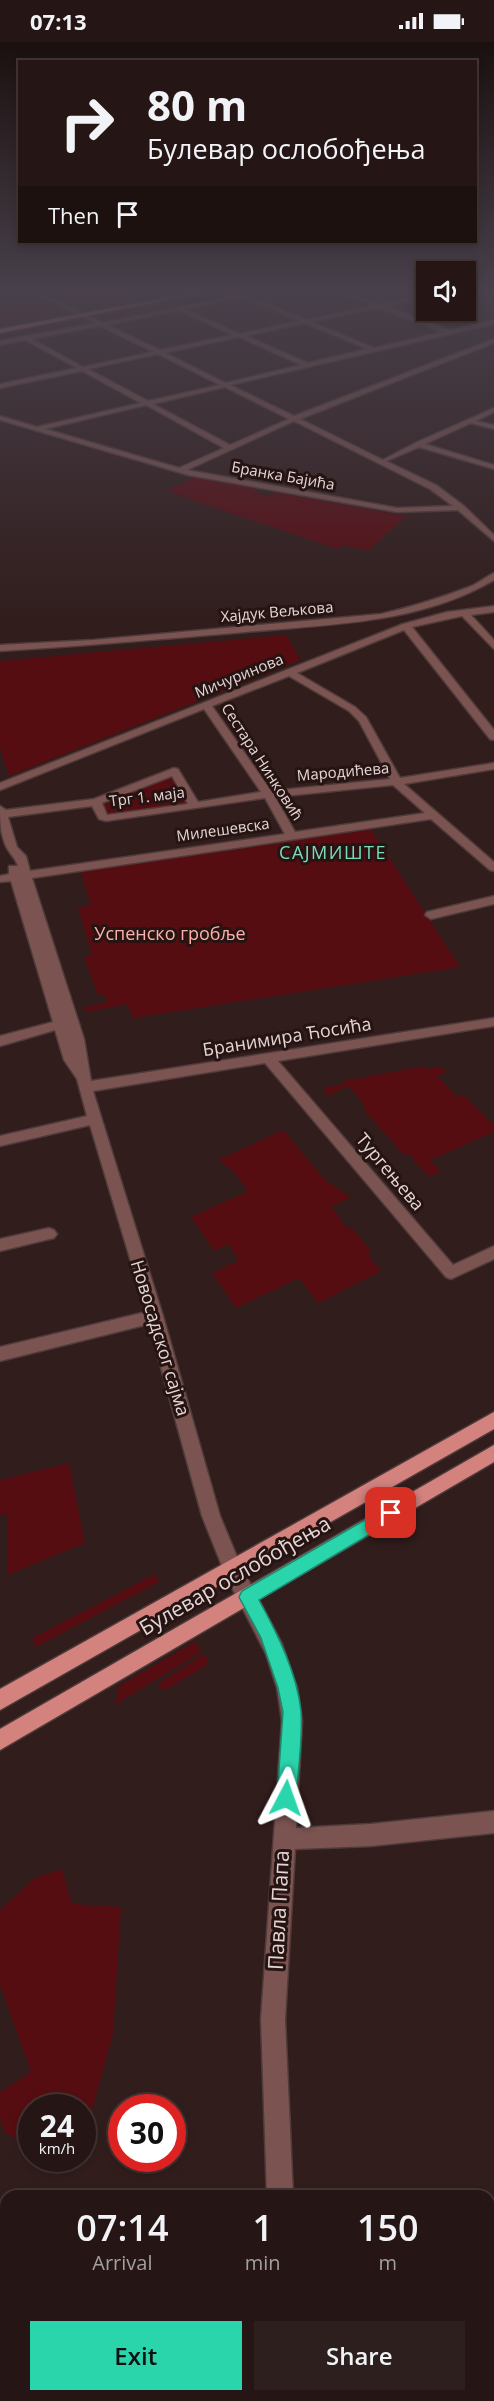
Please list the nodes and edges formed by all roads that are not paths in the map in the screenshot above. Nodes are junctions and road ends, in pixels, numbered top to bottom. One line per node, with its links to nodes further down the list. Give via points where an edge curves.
1 (144, 400): 5 (street)
2 (156, 400): 5 (street)
3 (261, 400): 8 (street)
4 (344, 400): 8 (street)
5 (148, 402): 11 (street); 13 (street)
6 (494, 410): 9 (street)
7 (0, 418): 11 (street, Бранка Бајића)
8 (298, 418): 13 (street); 14 (street)
9 (470, 421): 10 (street); 12 (street)
10 (494, 427)
11 (37, 428): 16 (street, Бранка Бајића)
12 (417, 444): 14 (street); 15 (street)
13 (230, 448): 16 (street)
14 (384, 460): 17 (street, via 433,487); 18 (street, via 452,495)
15 (494, 466)
16 (179, 471): 17 (street, Бранка Бајића, via 396,510)
17 (461, 508): 19 (street)
18 (494, 529)
19 (494, 539)
20 (494, 567): 22 (street, Хајдук Вељкова)
21 (492, 578): 22 (street, Хајдук Вељкова)
22 (459, 592): 26 (street, Хајдук Вељкова, via 428,606 381,617)
23 (494, 609): 24 (street, Мичуринова)
24 (464, 612): 25 (street, Мичуринова); 27 (street)
25 (406, 626): 30 (street, Мичуринова); 32 (street)
26 (93, 643): 28 (street, Хајдук Вељкова); 29 (street, Хајдук Вељкова)
27 (494, 646)
28 (0, 648)
29 (0, 654)
30 (289, 672): 31 (street, Мичуринова); 34 (street, via 363,719)
31 (206, 705): 35 (street, Мичуринова); 36 (street, Сестара Нинковић)
32 (494, 736)
33 (494, 766): 34 (street, Мародићева)
34 (397, 783): 36 (street, Мародићева); 40 (street)
35 (0, 787)
36 (268, 794): 38 (street, Мародићева); 41 (street, Сестара Нинковић)
37 (96, 802): 38 (street, Трг 1. маја, via 106,818); 38 (street, Трг 1. маја, via 174,771); 39 (street, Трг 1. маја)
38 (194, 805)
39 (1, 811): 43 (street, Новосадског сајма, via 12,848 10,858)
40 (435, 815): 41 (street, Милешевска); 42 (street)
41 (292, 836): 43 (street, Милешевска)
42 (494, 867)
43 (21, 875): 44 (street, Милешевска); 48 (street, Новосадског сајма)
44 (0, 879)
45 (494, 900): 46 (street)
46 (431, 915)
47 (494, 1022): 50 (street, Бранимира Ћосића)
48 (66, 1023): 49 (street); 51 (street, Новосадског сајма, via 71,1060)
49 (0, 1041)
50 (268, 1058): 51 (street, Бранимира Ћосића); 56 (street, Тургењева, via 451,1273)
51 (83, 1081): 52 (street, Новосадског сајма)
52 (94, 1119): 53 (street); 57 (street, Новосадског сајма)
53 (0, 1141)
54 (49, 1234): 55 (street)
55 (0, 1245)
56 (494, 1252)
57 (155, 1316): 58 (street); 61 (street, Новосадског сајма, via 211,1516)
58 (0, 1354)
59 (494, 1420): 61 (main road, Булевар ослобођења)
60 (494, 1453): 62 (main road, Булевар ослобођења)
61 (233, 1570): 62 (street, Новосадског сајма); 63 (main road, Булевар ослобођења)
62 (248, 1597): 64 (main road, Булевар ослобођења); 66 (street, Павла Папа, via 275,1651 292,1712)
63 (0, 1700)
64 (0, 1740)
65 (494, 1822): 66 (street, via 371,1835)
66 (284, 1839): 67 (street, Павла Папа, via 273,2019)
67 (280, 2190)

